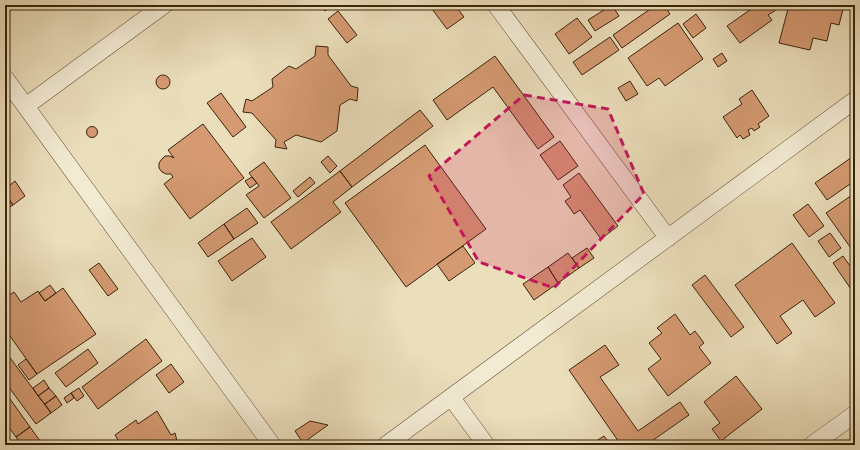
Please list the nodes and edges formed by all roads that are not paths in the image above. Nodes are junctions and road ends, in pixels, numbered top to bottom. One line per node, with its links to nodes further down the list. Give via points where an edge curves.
1 (164, 5): 5 (street)
2 (496, 5): 6 (street)
3 (5, 78): 5 (street)
4 (855, 100): 6 (street)
5 (26, 106): 9 (street)
6 (668, 238): 7 (street)
7 (451, 397): 10 (street); 11 (street)
8 (855, 414): 12 (street)
9 (272, 445)
10 (386, 445)
11 (486, 445)
12 (812, 445)

